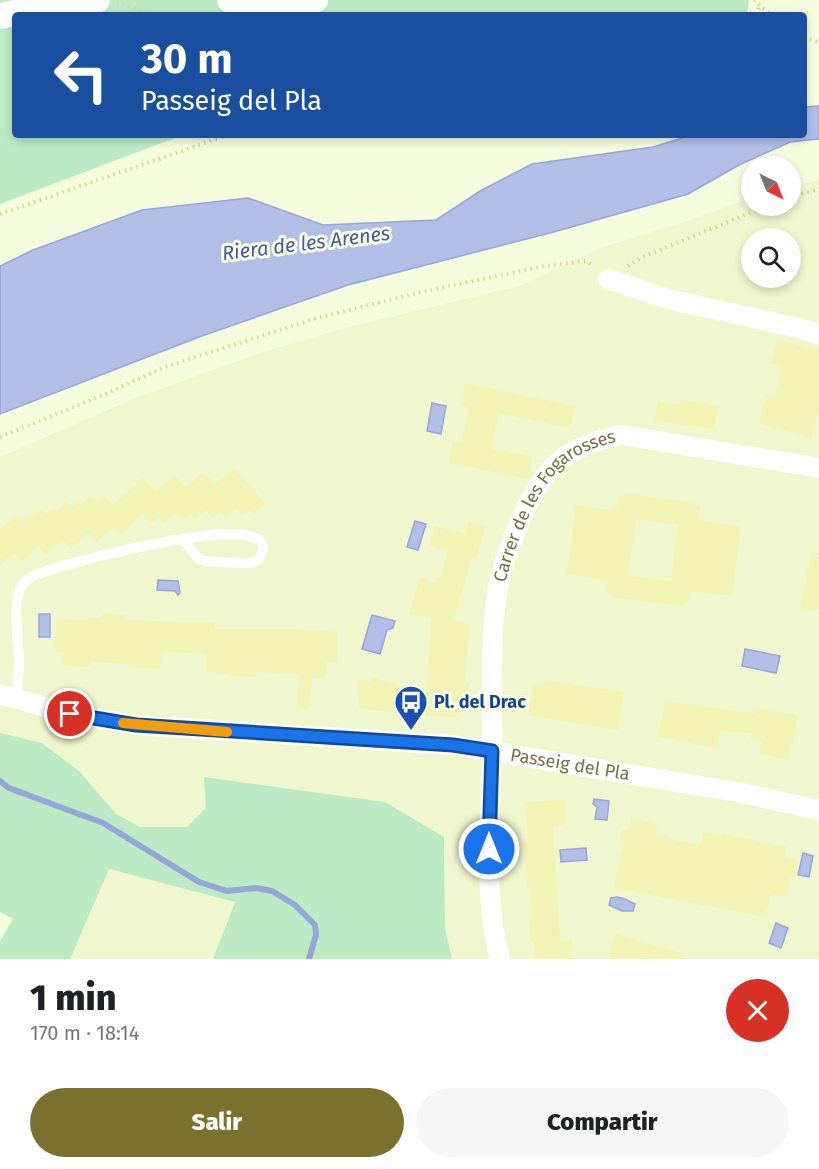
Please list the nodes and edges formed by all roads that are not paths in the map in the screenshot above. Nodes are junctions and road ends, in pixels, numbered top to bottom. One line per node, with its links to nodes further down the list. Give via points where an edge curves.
1 (97, 0): 4 (street)
2 (230, 0): 3 (street)
3 (315, 0)
4 (24, 12)
5 (608, 279): 6 (street, via 668,299)
6 (819, 335)
7 (819, 468): 10 (street, Carrer de les Fogarosses, via 622,435 604,438 563,458 524,513 496,598)
8 (184, 539): 8 (lane, via 241,534 262,543 263,550 261,558 253,562 205,561 195,555); 9 (lane, via 37,574 22,585 17,603 19,663)
9 (8, 696): 10 (street, Passeig del Pla, via 70,714 136,725 453,745)
10 (492, 751): 11 (street, Passeig del Pla, via 737,792); 12 (street, Carrer de les Fogarosses, via 490,884)
11 (819, 810)
12 (500, 959)

